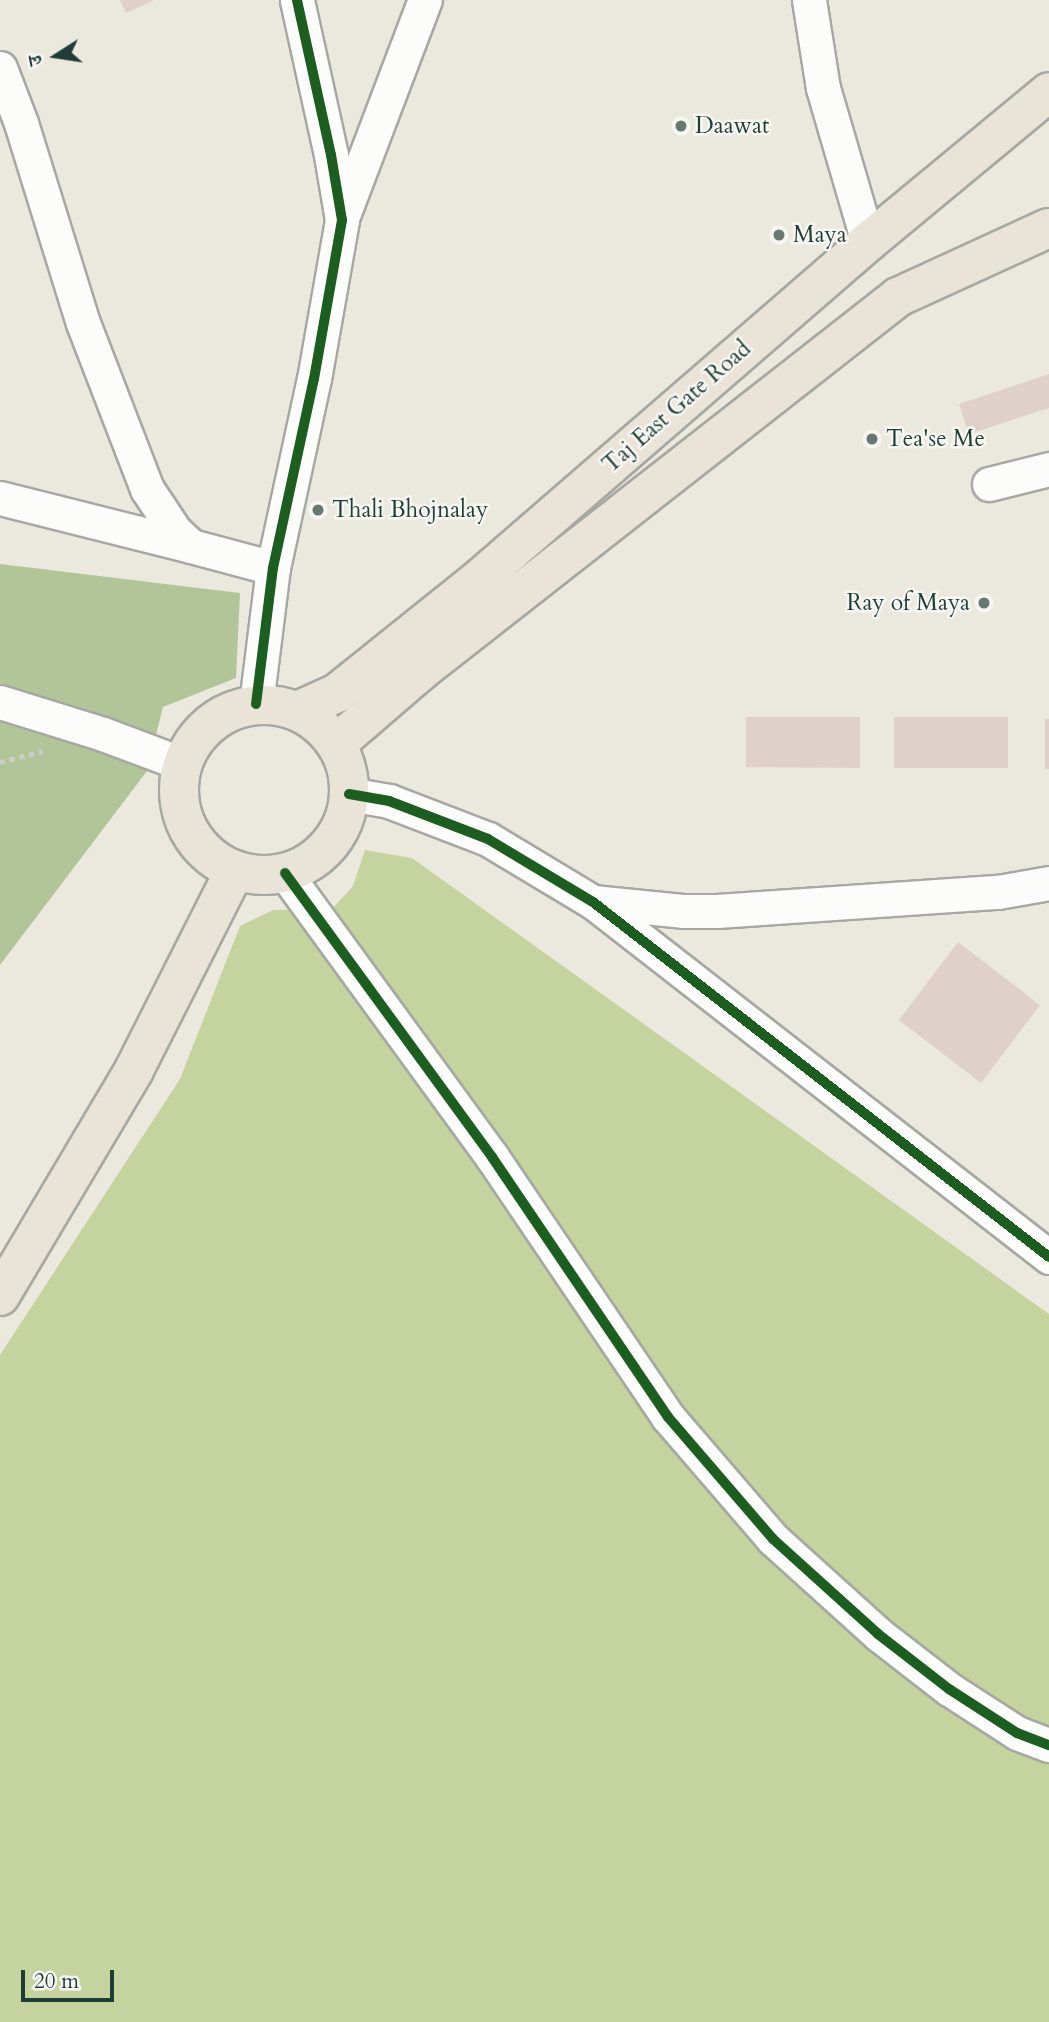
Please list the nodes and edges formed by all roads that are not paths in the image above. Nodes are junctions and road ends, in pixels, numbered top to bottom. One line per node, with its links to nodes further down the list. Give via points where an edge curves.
1 (297, 0): 6 (street)
2 (425, 0): 6 (street)
3 (810, 0): 8 (street, via 823,88)
4 (0, 68): 12 (street, via 83,323 147,489 175,531)
5 (1049, 92): 8 (main road, Taj East Gate Road)
6 (342, 220): 13 (street)
7 (1049, 228): 17 (main road, via 898,297 422,670)
8 (868, 242): 16 (main road, Taj East Gate Road, via 478,580 337,693)
9 (1049, 469): 10 (street)
10 (989, 484)
11 (0, 498): 12 (street)
12 (191, 545): 13 (street)
13 (273, 568): 15 (street)
14 (0, 702): 18 (street)
15 (256, 704): 16 (main road); 18 (main road, via 219,717 191,746)
16 (297, 711): 17 (main road, via 319,725)
17 (336, 744): 19 (main road, via 346,768)
18 (183, 764): 20 (main road, via 179,790 194,839)
19 (349, 794): 21 (main road, via 345,816 323,852); 23 (street, via 389,802 488,839)
20 (235, 870): 21 (main road); 25 (main road, via 134,1070)
21 (285, 873): 26 (street, via 492,1157 668,1417 773,1539 948,1689 1017,1733)
22 (1049, 883): 23 (street, via 972,894 717,911)
23 (593, 902): 24 (street)
24 (1049, 1257)
25 (0, 1296)
26 (1049, 1745)

